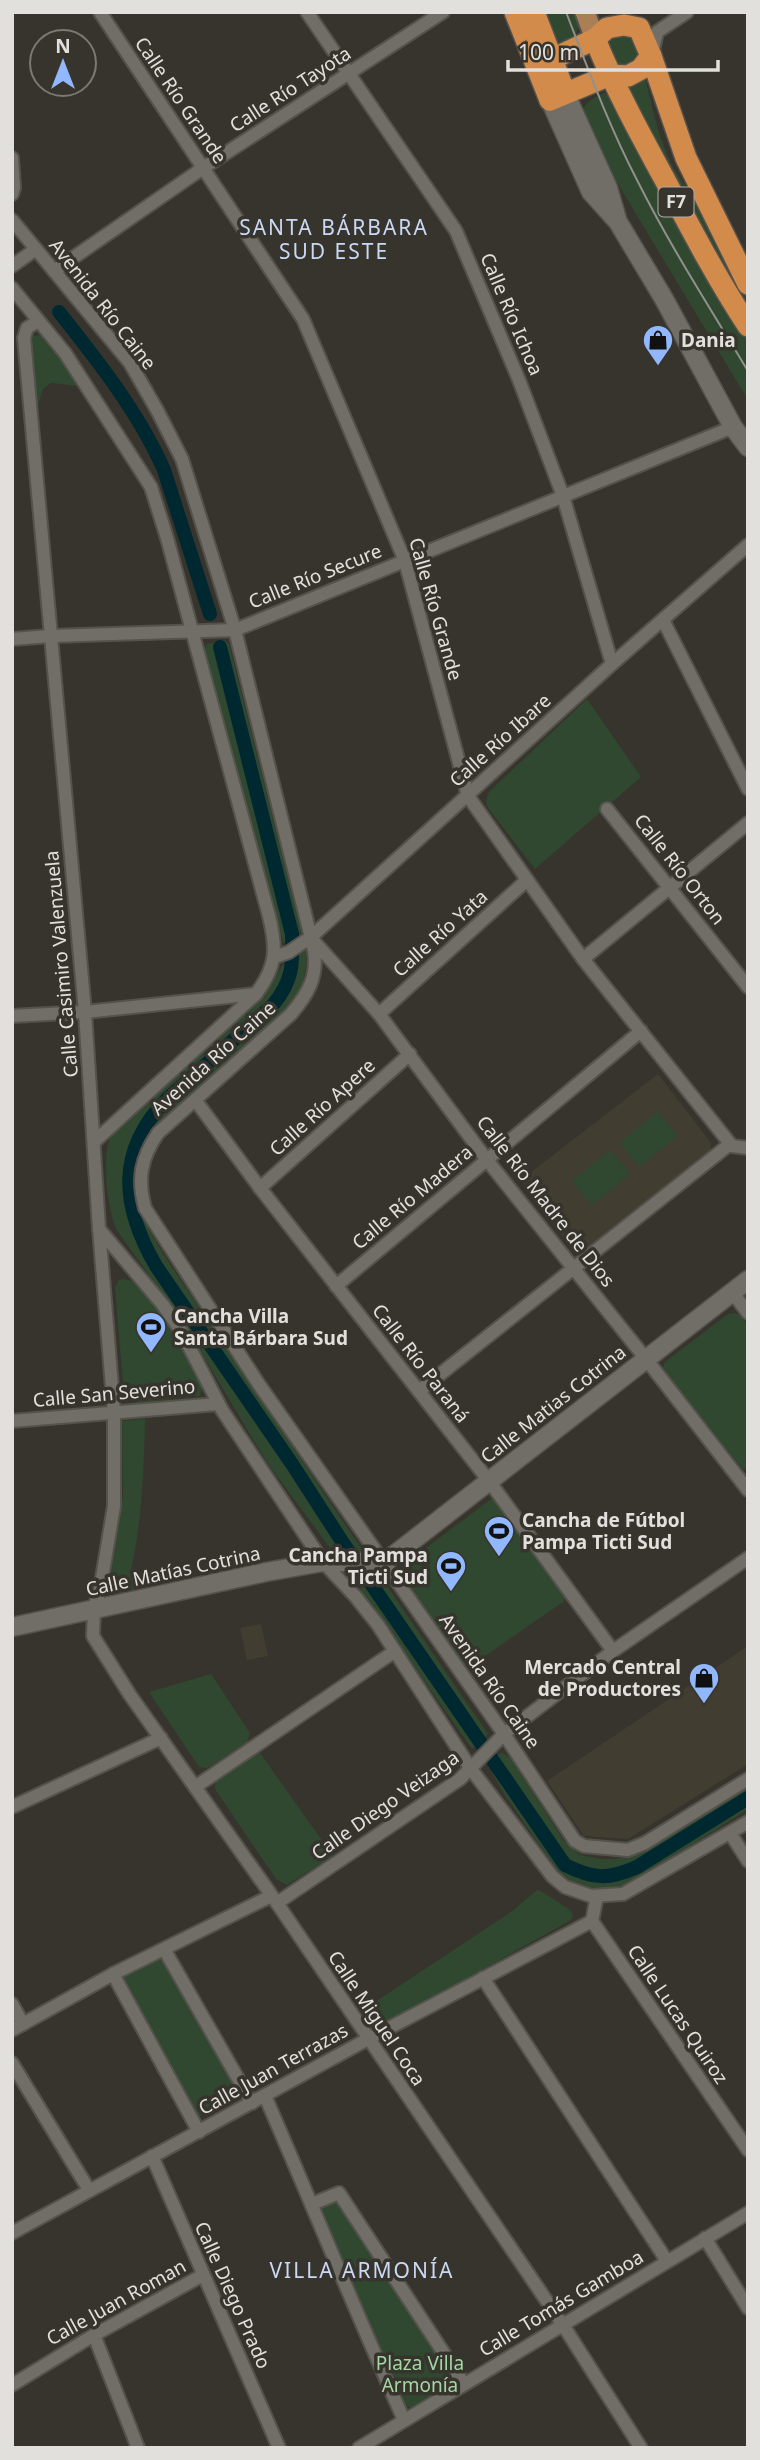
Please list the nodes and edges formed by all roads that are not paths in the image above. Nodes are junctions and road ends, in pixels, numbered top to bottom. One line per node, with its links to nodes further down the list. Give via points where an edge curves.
1 (100, 12): 16 (street, Calle Río Grande)
2 (306, 12): 12 (street, Calle Río Ichoa)
3 (443, 12): 12 (street, Calle Río Tayota)
4 (515, 12): 14 (highway)
5 (534, 12): 11 (highway)
6 (585, 12): 9 (main road, F7)
7 (687, 12): 8 (street)
8 (643, 24): 9 (highway, via 613,26); 10 (highway, F7)
9 (595, 39): 11 (highway); 13 (highway, F7)
10 (651, 56): 13 (highway, via 635,73); 22 (highway, F7, via 686,158)
11 (552, 58): 14 (highway)
12 (349, 75): 16 (street, Calle Río Tayota); 28 (street, Calle Río Ichoa, via 456,231)
13 (610, 75): 14 (highway); 25 (highway, F7)
14 (558, 97): 26 (street, via 608,188 618,222)
15 (12, 158): 17 (street)
16 (203, 168): 21 (street, Calle Río Tayota); 30 (street, Calle Río Grande, via 303,319)
17 (12, 194)
18 (12, 220): 19 (street, Avenida Río Caine)
19 (36, 249): 20 (street); 21 (street, Avenida Río Caine)
20 (12, 266)
21 (54, 271): 32 (street, Avenida Río Caine, via 130,363 182,459)
22 (748, 284)
23 (12, 288): 24 (street)
24 (38, 321): 33 (street, via 65,353 151,487); 34 (street, Calle Casimiro Valenzuela, via 27,328 24,338)
25 (748, 326)
26 (733, 427): 27 (street); 28 (street, Calle Río Secure)
27 (748, 447)
28 (563, 496): 30 (street, Calle Río Secure); 36 (street, Calle Río Ichoa)
29 (748, 545): 31 (street, Calle Río Ibare)
30 (405, 561): 32 (street, Calle Río Secure); 38 (street, Calle Río Grande)
31 (663, 620): 36 (street, Calle Río Ibare); 37 (street)
32 (235, 630): 33 (street, Calle Río Secure); 43 (street, Avenida Río Caine)
33 (192, 631): 34 (street, Calle Río Secure); 44 (street, via 269,916)
34 (51, 636): 35 (street, Calle Río Secure); 48 (street, Calle Casimiro Valenzuela)
35 (12, 639)
36 (612, 664): 38 (street, Calle Río Ibare)
37 (748, 789)
38 (468, 796): 41 (street, Calle Río Grande); 43 (street, Calle Río Ibare)
39 (607, 808): 42 (street, Calle Río Orton)
40 (748, 823): 42 (street)
41 (527, 880): 45 (street, Calle Río Grande); 49 (street, Calle Río Yata)
42 (670, 887): 45 (street); 46 (street, Calle Río Orton)
43 (311, 937): 44 (street, Calle Río Ibare); 49 (street, Calle Río Madre de Dios); 53 (street, Avenida Río Caine, via 316,960 306,996)
44 (275, 957): 47 (street, Avenida Río Caine, via 269,977)
45 (583, 958): 51 (street, Calle Río Grande)
46 (748, 987)
47 (256, 994): 48 (street); 54 (street, Avenida Río Caine)
48 (85, 1012): 50 (street); 54 (street, Calle Casimiro Valenzuela)
49 (379, 1014): 52 (street, Calle Río Madre de Dios)
50 (12, 1016)
51 (641, 1031): 55 (street, Calle Río Grande); 57 (street, Calle Río Madera)
52 (410, 1054): 57 (street, Calle Río Madre de Dios); 58 (street, Calle Río Apere)
53 (196, 1101): 58 (street, Calle Río Paraná); 75 (street, Avenida Río Caine, via 148,1147 139,1181 145,1208)
54 (95, 1141): 59 (street, Calle Casimiro Valenzuela)
55 (730, 1144): 56 (street); 60 (street)
56 (748, 1149)
57 (487, 1160): 60 (street, Calle Río Madre de Dios); 62 (street, Calle Río Madera)
58 (260, 1188): 62 (street, Calle Río Paraná)
59 (99, 1228): 67 (street, via 181,1331); 68 (street, Calle Casimiro Valenzuela)
60 (573, 1269): 65 (street, Calle Río Madre de Dios); 66 (street)
61 (748, 1280): 63 (street, Calle Matias Cotrina)
62 (336, 1286): 66 (street, Calle Río Paraná)
63 (732, 1292): 64 (street); 65 (street, Calle Matias Cotrina)
64 (748, 1313)
65 (646, 1359): 70 (street, Calle Río Madre de Dios); 71 (street, Calle Matias Cotrina)
66 (419, 1391): 71 (street, Calle Río Paraná)
67 (218, 1404): 68 (street, Calle San Severino); 74 (street)
68 (114, 1412): 69 (street, Calle San Severino); 76 (street, Calle Casimiro Valenzuela, via 114,1506)
69 (12, 1421)
70 (743, 1476): 72 (street, Calle Río Madre de Dios)
71 (489, 1481): 75 (street, Calle Matias Cotrina); 79 (street, Calle Río Paraná)
72 (748, 1490)
73 (748, 1558): 79 (street, Calle Diego Veizaga)
74 (332, 1562): 75 (street, Calle Matías Cotrina); 76 (street, Calle Matías Cotrina); 78 (street)
75 (378, 1562): 81 (street, Avenida Río Caine)
76 (94, 1608): 77 (street, Calle Matías Cotrina); 80 (street, Calle Miguel Coca, via 93,1636)
77 (12, 1628)
78 (395, 1651): 82 (street); 84 (street)
79 (614, 1651): 81 (street, Calle Diego Veizaga)
80 (161, 1738): 84 (street, Calle Miguel Coca); 85 (street)
81 (500, 1739): 82 (street, Calle Diego Veizaga); 83 (street, Avenida Río Caine, via 575,1841 584,1846 628,1850)
82 (476, 1765): 89 (street, via 552,1875 565,1887); 90 (street, Calle Diego Veizaga)
83 (748, 1779)
84 (194, 1787): 90 (street, Calle Miguel Coca)
85 (12, 1807)
86 (748, 1822): 87 (street)
87 (730, 1833): 88 (street); 89 (street, via 623,1894)
88 (748, 1861)
89 (597, 1896): 91 (street)
90 (274, 1899): 92 (street, Calle Diego Veizaga); 97 (street, Calle Miguel Coca)
91 (592, 1921): 94 (street, Calle Juan Terrazas); 102 (street, Calle Lucas Quiroz)
92 (164, 1949): 93 (street, Calle Diego Veizaga); 100 (street)
93 (113, 1974): 96 (street, Calle Diego Veizaga); 101 (street)
94 (483, 1978): 97 (street, Calle Juan Terrazas); 109 (street)
95 (12, 2004): 96 (street)
96 (17, 2027)
97 (368, 2039): 99 (street, Calle Juan Terrazas); 112 (street, Calle Miguel Coca)
98 (12, 2063): 104 (street)
99 (265, 2096): 100 (street, Calle Juan Terrazas); 105 (street)
100 (252, 2103): 101 (street, Calle Juan Terrazas)
101 (198, 2132): 103 (street, Calle Juan Terrazas)
102 (748, 2150)
103 (152, 2156): 104 (street, Calle Juan Terrazas); 110 (street, Calle Diego Prado)
104 (89, 2190): 107 (street, Calle Juan Terrazas)
105 (312, 2204): 114 (street, via 339,2193); 116 (street)
106 (748, 2213): 108 (street, Calle Tomás Gamboa)
107 (12, 2233)
108 (705, 2238): 109 (street, Calle Tomás Gamboa); 111 (street)
109 (667, 2261): 112 (street, Calle Tomás Gamboa)
110 (204, 2276): 113 (street, Calle Juan Roman); 118 (street, Calle Diego Prado)
111 (748, 2308)
112 (563, 2325): 114 (street, Calle Tomás Gamboa); 120 (street, Calle Miguel Coca)
113 (94, 2335): 115 (street, Calle Juan Roman); 117 (street)
114 (464, 2384): 116 (street, Calle Tomás Gamboa)
115 (12, 2385)
116 (404, 2420): 119 (street, Calle Tomás Gamboa)
117 (138, 2448)
118 (279, 2448)
119 (359, 2448)
120 (641, 2448)

